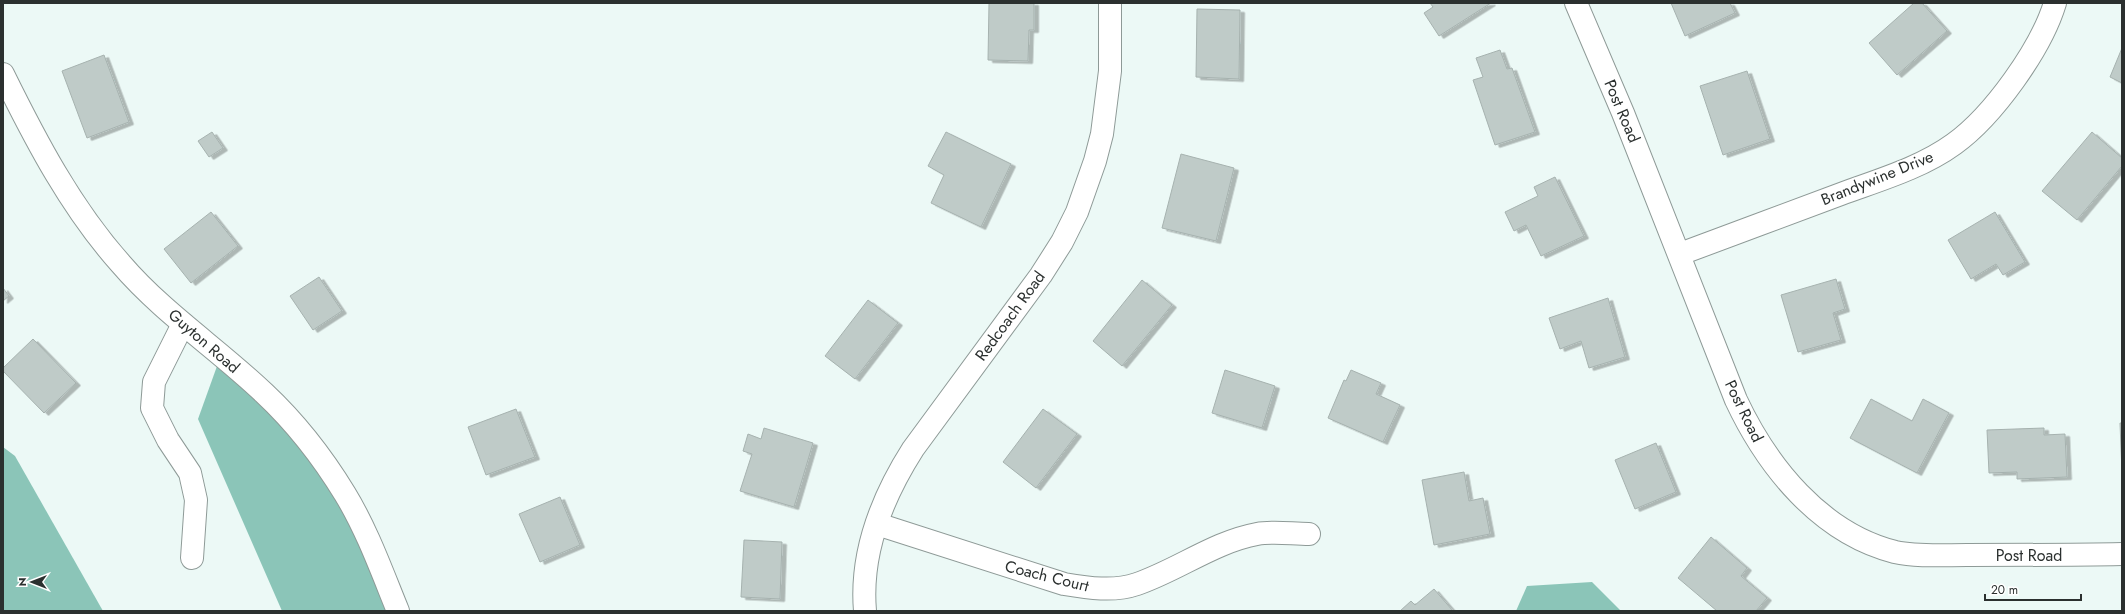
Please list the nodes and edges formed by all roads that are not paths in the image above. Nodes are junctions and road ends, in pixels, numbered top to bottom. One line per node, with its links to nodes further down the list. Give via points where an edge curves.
1 (1110, 3): 7 (street, Redcoach Road, via 1110,71 1102,134 1077,212 1041,275 908,455 896,475)
2 (1576, 3): 5 (street, Post Road)
3 (2055, 3): 5 (street, Brandywine Drive, via 2036,45 2014,80 1971,129 1954,144 1926,161 1882,180)
4 (3, 74): 6 (street, Guyton Road, via 40,147 69,196 120,263)
5 (1680, 254): 9 (street, Post Road, via 1750,430 1768,458 1797,492 1842,529 1870,544 1896,552 1940,555)
6 (183, 324): 10 (street, via 154,382 152,408 168,440 190,473 196,500); 11 (street, Guyton Road, via 264,393 284,413 322,462 345,493)
7 (877, 524): 8 (street, Coach Court, via 1064,584 1108,589 1136,585 1226,542 1258,533); 12 (street, Redcoach Road, via 866,572)
8 (1309, 534)
9 (2122, 554)
10 (192, 558)
11 (398, 611)
12 (865, 611)

